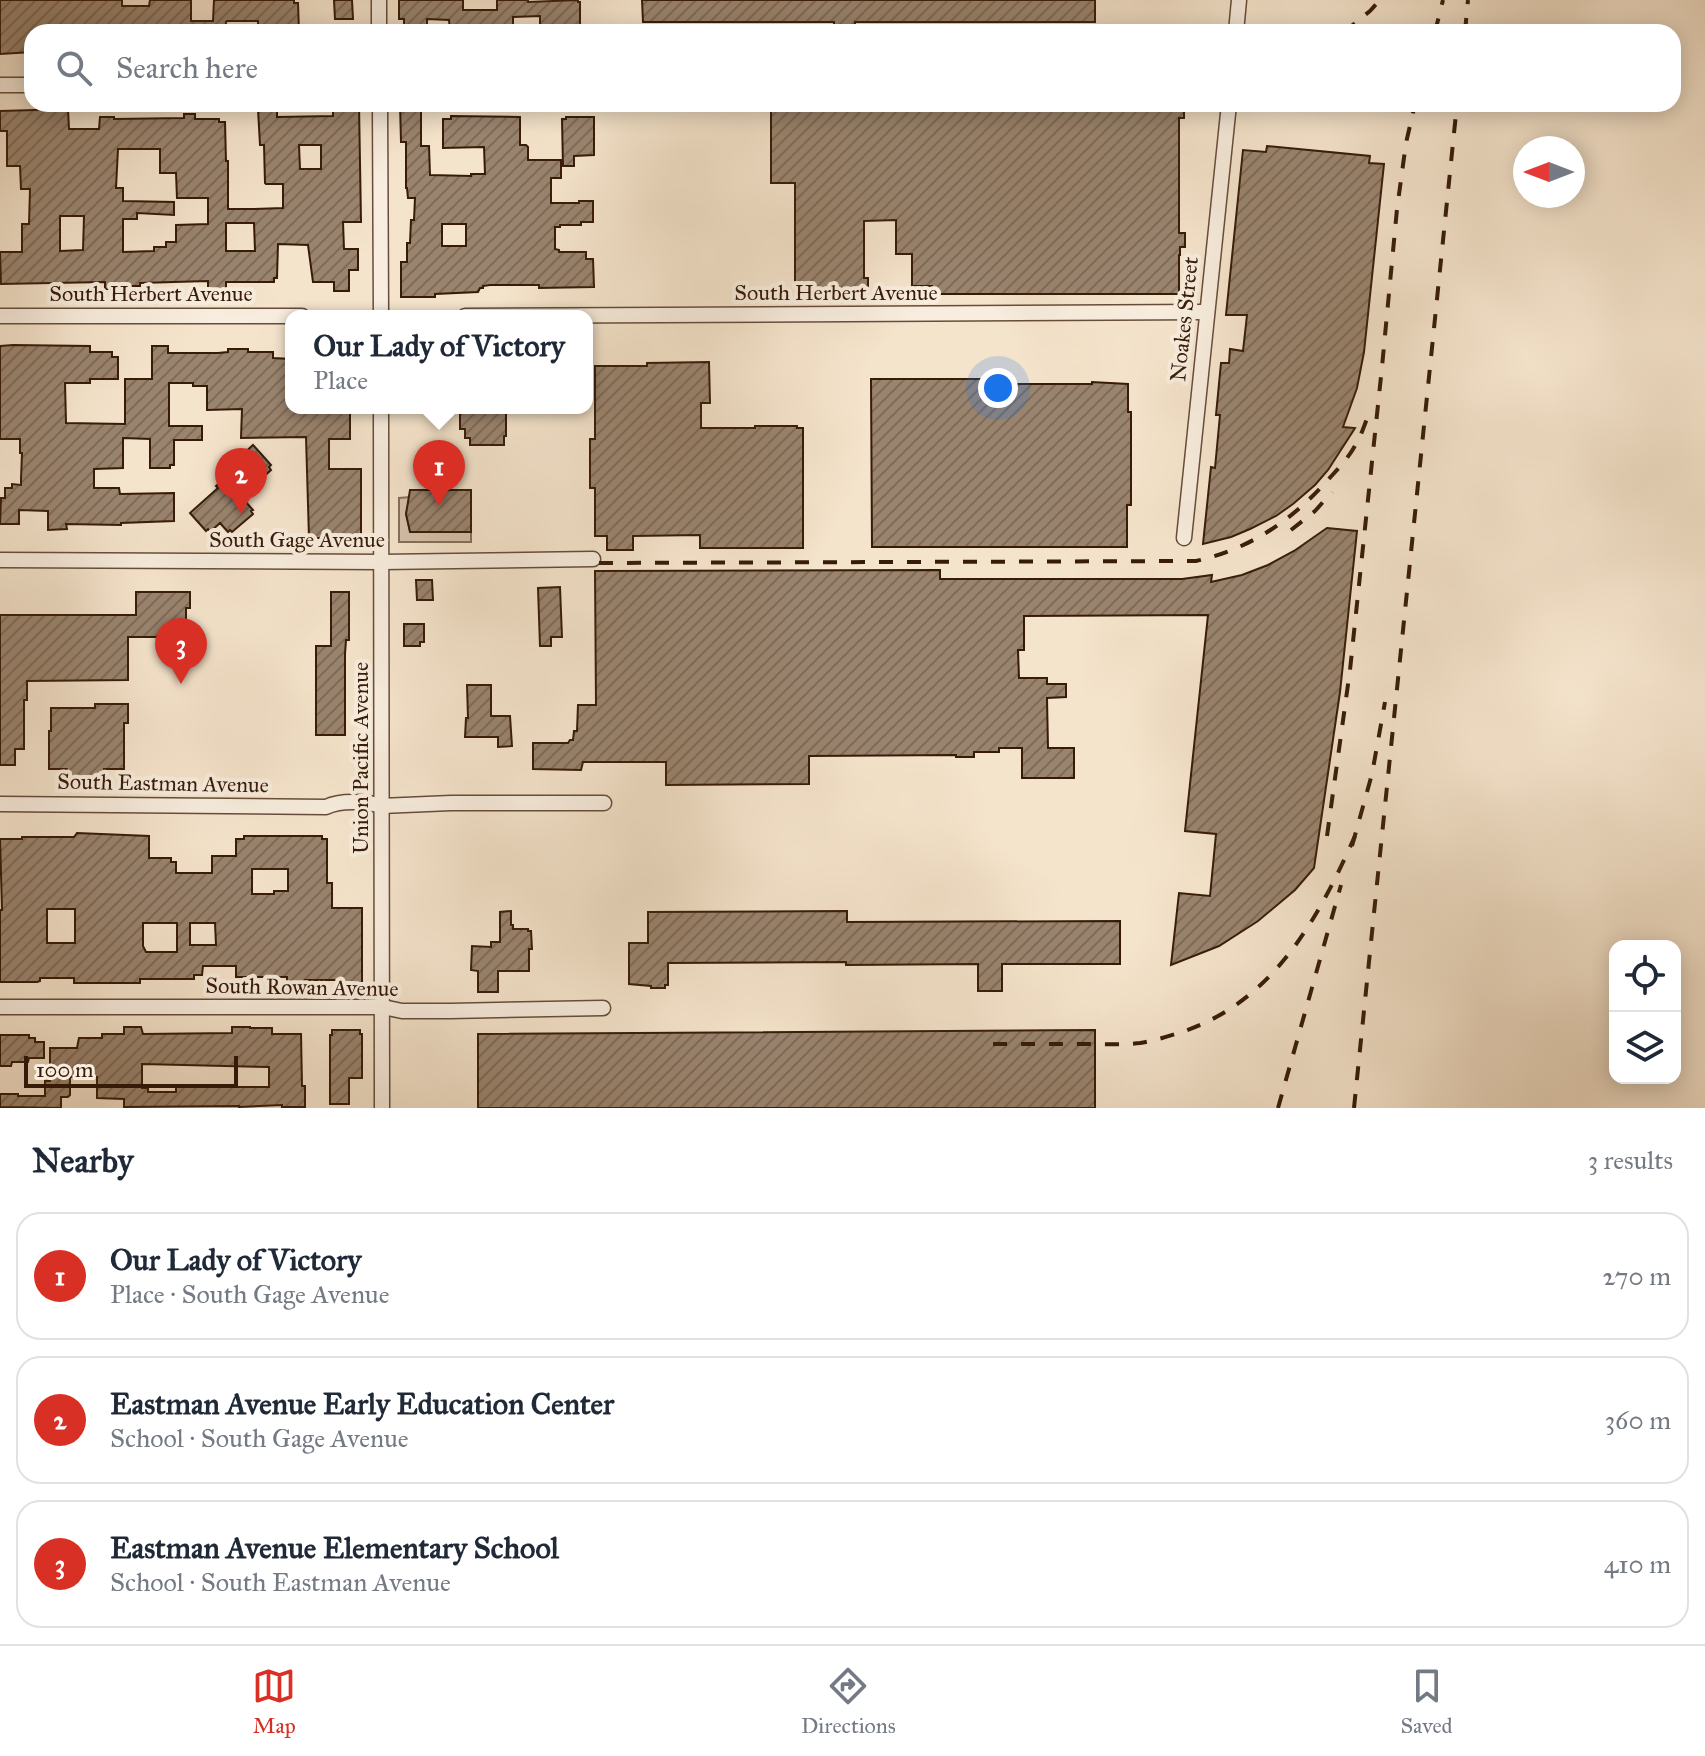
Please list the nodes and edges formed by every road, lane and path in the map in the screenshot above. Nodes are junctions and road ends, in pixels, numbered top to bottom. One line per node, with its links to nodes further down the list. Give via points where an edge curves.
1 (379, 0): 3 (street)
2 (1239, 0): 4 (street)
3 (379, 24)
4 (1237, 24)
5 (0, 85): 6 (street)
6 (24, 85)
7 (380, 112): 9 (street)
8 (1228, 112): 10 (street, Noakes Street)
9 (381, 310)
10 (1207, 312): 11 (street, South Herbert Avenue); 15 (street, Noakes Street)
11 (593, 315)
12 (0, 316): 13 (street, South Herbert Avenue)
13 (285, 316)
14 (381, 414): 18 (street, Union Pacific Avenue)
15 (1184, 538)
16 (593, 559): 18 (street, South Gage Avenue)
17 (0, 560): 18 (street, South Gage Avenue)
18 (381, 562): 21 (street, Union Pacific Avenue)
19 (604, 803): 21 (street, South Eastman Avenue)
20 (0, 804): 21 (street, South Eastman Avenue, via 333,811)
21 (381, 806): 23 (street, Union Pacific Avenue)
22 (0, 1007): 23 (street, South Rowan Avenue)
23 (383, 1007): 24 (street, South Rowan Avenue); 25 (street, Union Pacific Avenue)
24 (603, 1008)
25 (382, 1108)

